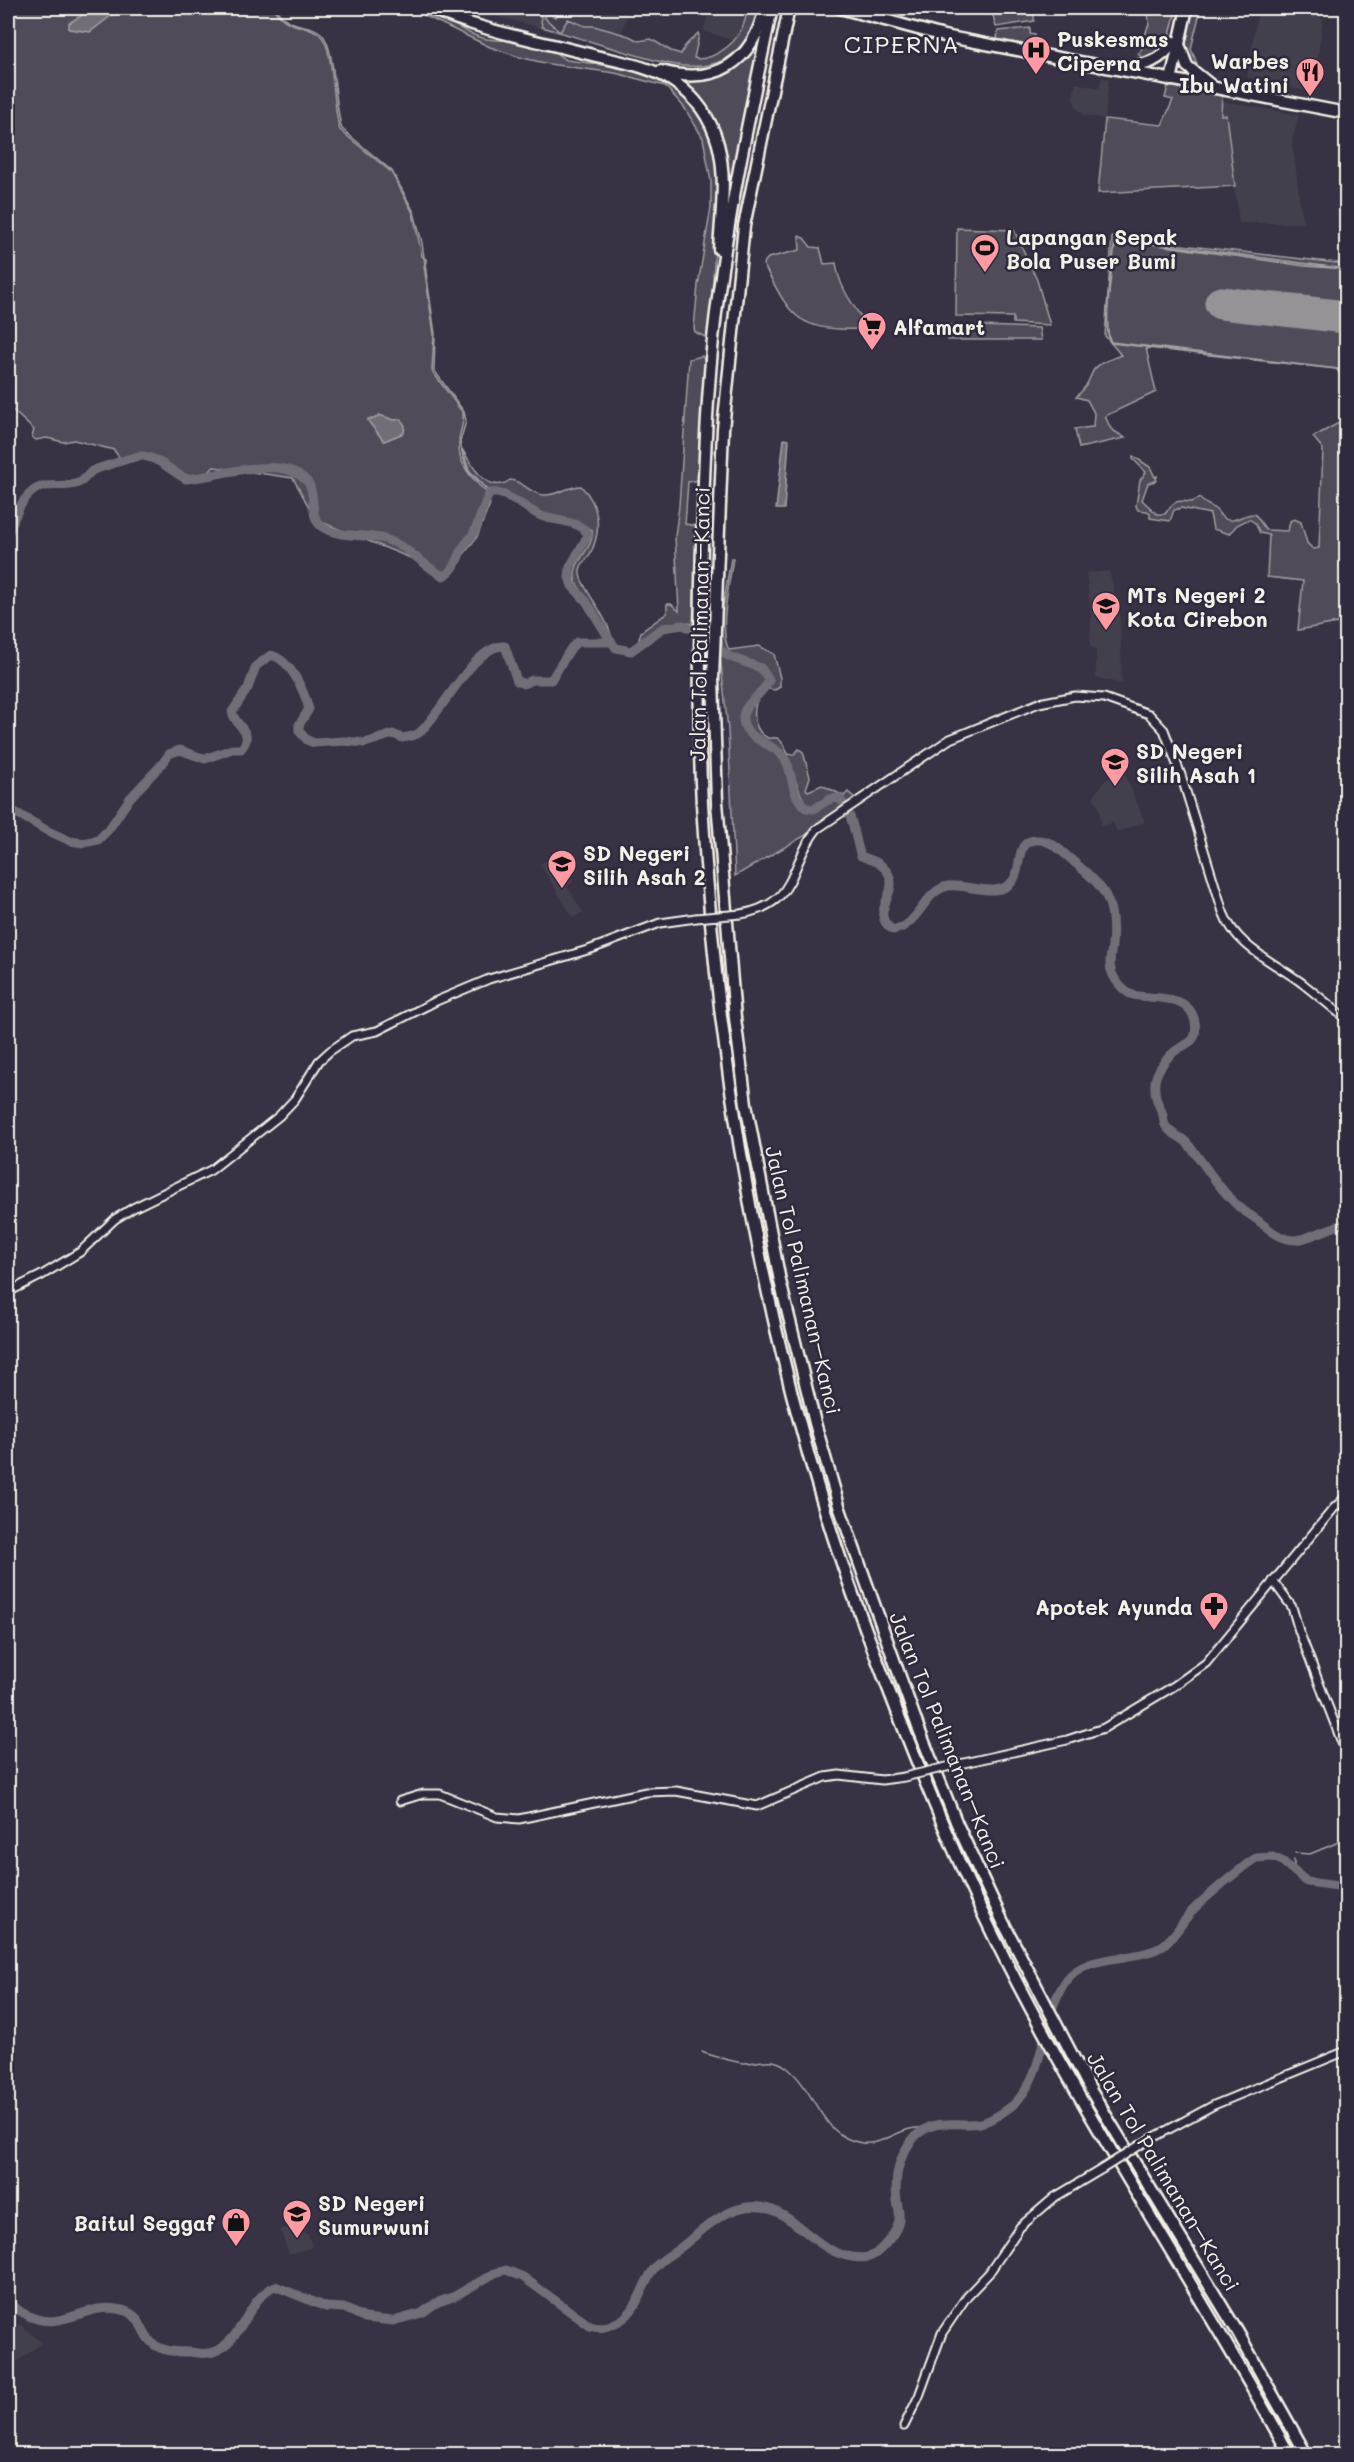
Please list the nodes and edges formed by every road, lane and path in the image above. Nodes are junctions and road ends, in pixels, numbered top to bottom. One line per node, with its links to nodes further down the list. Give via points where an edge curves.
1 (429, 8): 14 (highway, via 481,26 657,73 673,81 698,104 715,134 722,172)
2 (445, 8): 3 (highway, via 693,77 720,72 735,63 756,33)
3 (766, 8)
4 (772, 8): 14 (highway, Jalan Tol Palimanan–Kanci, via 731,214)
5 (789, 8): 24 (highway, Jalan Tol Palimanan–Kanci, via 744,226 724,421 714,623 717,802 735,1018 746,1104 780,1281 840,1509 957,1824 1026,1968 1097,2101 1237,2331)
6 (840, 8): 10 (highway, via 944,36)
7 (1182, 8): 9 (highway)
8 (1187, 8): 9 (highway)
9 (1177, 43): 10 (highway, via 1154,62); 11 (highway); 12 (highway, via 1188,66)
10 (1111, 69): 11 (highway)
11 (1168, 80): 12 (highway)
12 (1215, 89): 13 (highway)
13 (1347, 113)
14 (713, 341): 23 (highway, Jalan Tol Palimanan–Kanci, via 700,624 702,801 713,954 732,1100 766,1284 826,1516 912,1749 953,1849 1014,1976 1094,2125)
15 (1347, 1019): 16 (street, bridge, via 1244,944 1231,930 1161,725 1146,712 1093,697 1074,696 1040,703 944,742 854,802 817,829 783,893 757,910 660,923 591,950 489,979 377,1031 352,1036 318,1062 279,1116 211,1170 132,1208 80,1252)
16 (8, 1292)
17 (1347, 1497): 18 (street)
18 (1274, 1581): 19 (street, via 1292,1607); 20 (street, bridge, via 1206,1663 1112,1724 1066,1740 904,1777 825,1777 757,1806 676,1791 646,1792 519,1819 497,1817 440,1794)
19 (1347, 1753)
20 (400, 1801)
21 (1347, 2051): 22 (street, bridge, via 1214,2105 1146,2142 1032,2215 942,2333)
22 (904, 2426)
23 (1289, 2454)
24 (1306, 2454)

